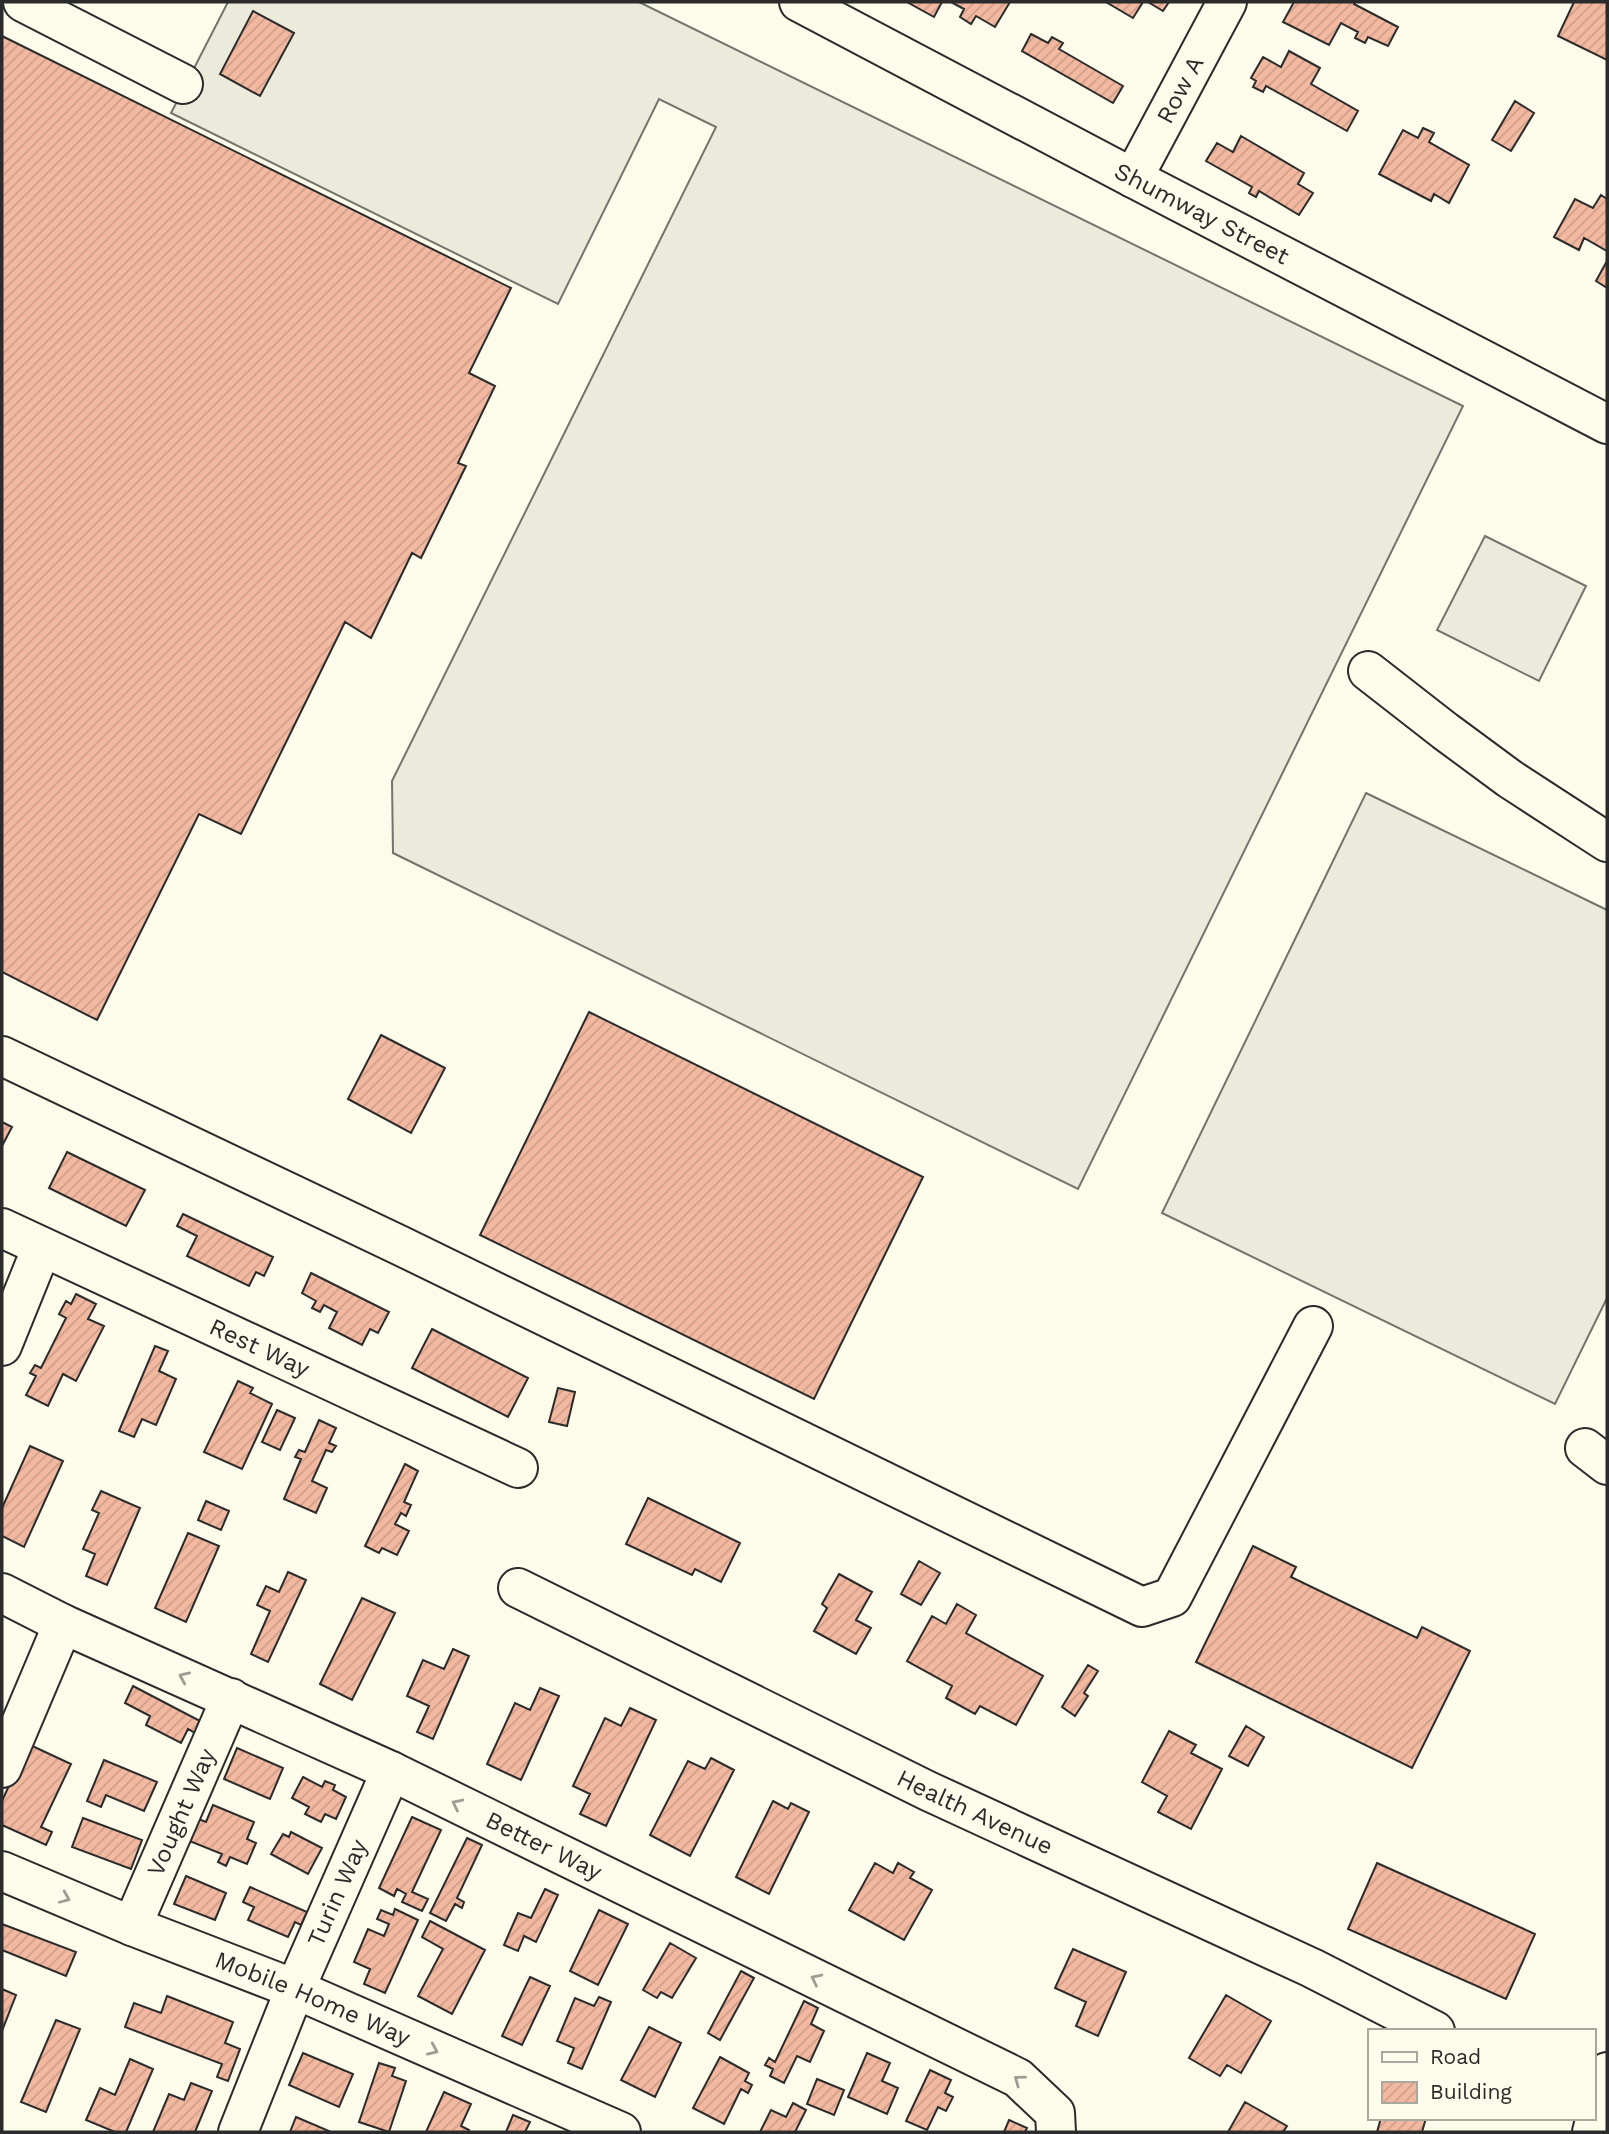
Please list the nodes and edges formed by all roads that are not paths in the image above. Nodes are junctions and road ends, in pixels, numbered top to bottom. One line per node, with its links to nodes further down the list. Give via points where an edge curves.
1 (23, 2): 4 (street)
2 (1227, 2): 5 (street, Row A)
3 (810, 4): 5 (street, Shumway Street)
4 (183, 84)
5 (1133, 178): 6 (street, Shumway Street)
6 (1607, 424)
7 (1368, 671): 8 (street, via 1510,779)
8 (1607, 842)
9 (2, 1056): 12 (street, via 1142,1608 1172,1597)
10 (2, 1228): 11 (street, Rest Way)
11 (42, 1247): 13 (street); 16 (street, Rest Way)
12 (1313, 1326)
13 (2, 1346)
14 (1607, 1449): 15 (street, via 1585,1448)
15 (1607, 1465)
16 (518, 1468)
17 (518, 1588): 26 (street, Health Avenue, via 928,1791 1312,1968)
18 (2, 1593): 19 (street, Better Way)
19 (63, 1624): 20 (street, Better Way, one-way to 19); 21 (street)
20 (231, 1698): 22 (street, Better Way); 24 (street, Vought Way)
21 (2, 1768)
22 (391, 1771): 25 (street, Turin Way); 31 (street, Better Way, one-way to 22, via 1055,2113 1018,2078)
23 (2, 1871): 24 (street, Mobile Home Way, one-way to 24)
24 (132, 1926): 25 (street, Mobile Home Way)
25 (295, 1989): 29 (street, Turin Way); 30 (street, Mobile Home Way, one-way to 30)
26 (1431, 2029)
27 (1607, 2071): 28 (street)
28 (1595, 2114)
29 (238, 2132)
30 (621, 2132)
31 (1055, 2132)

